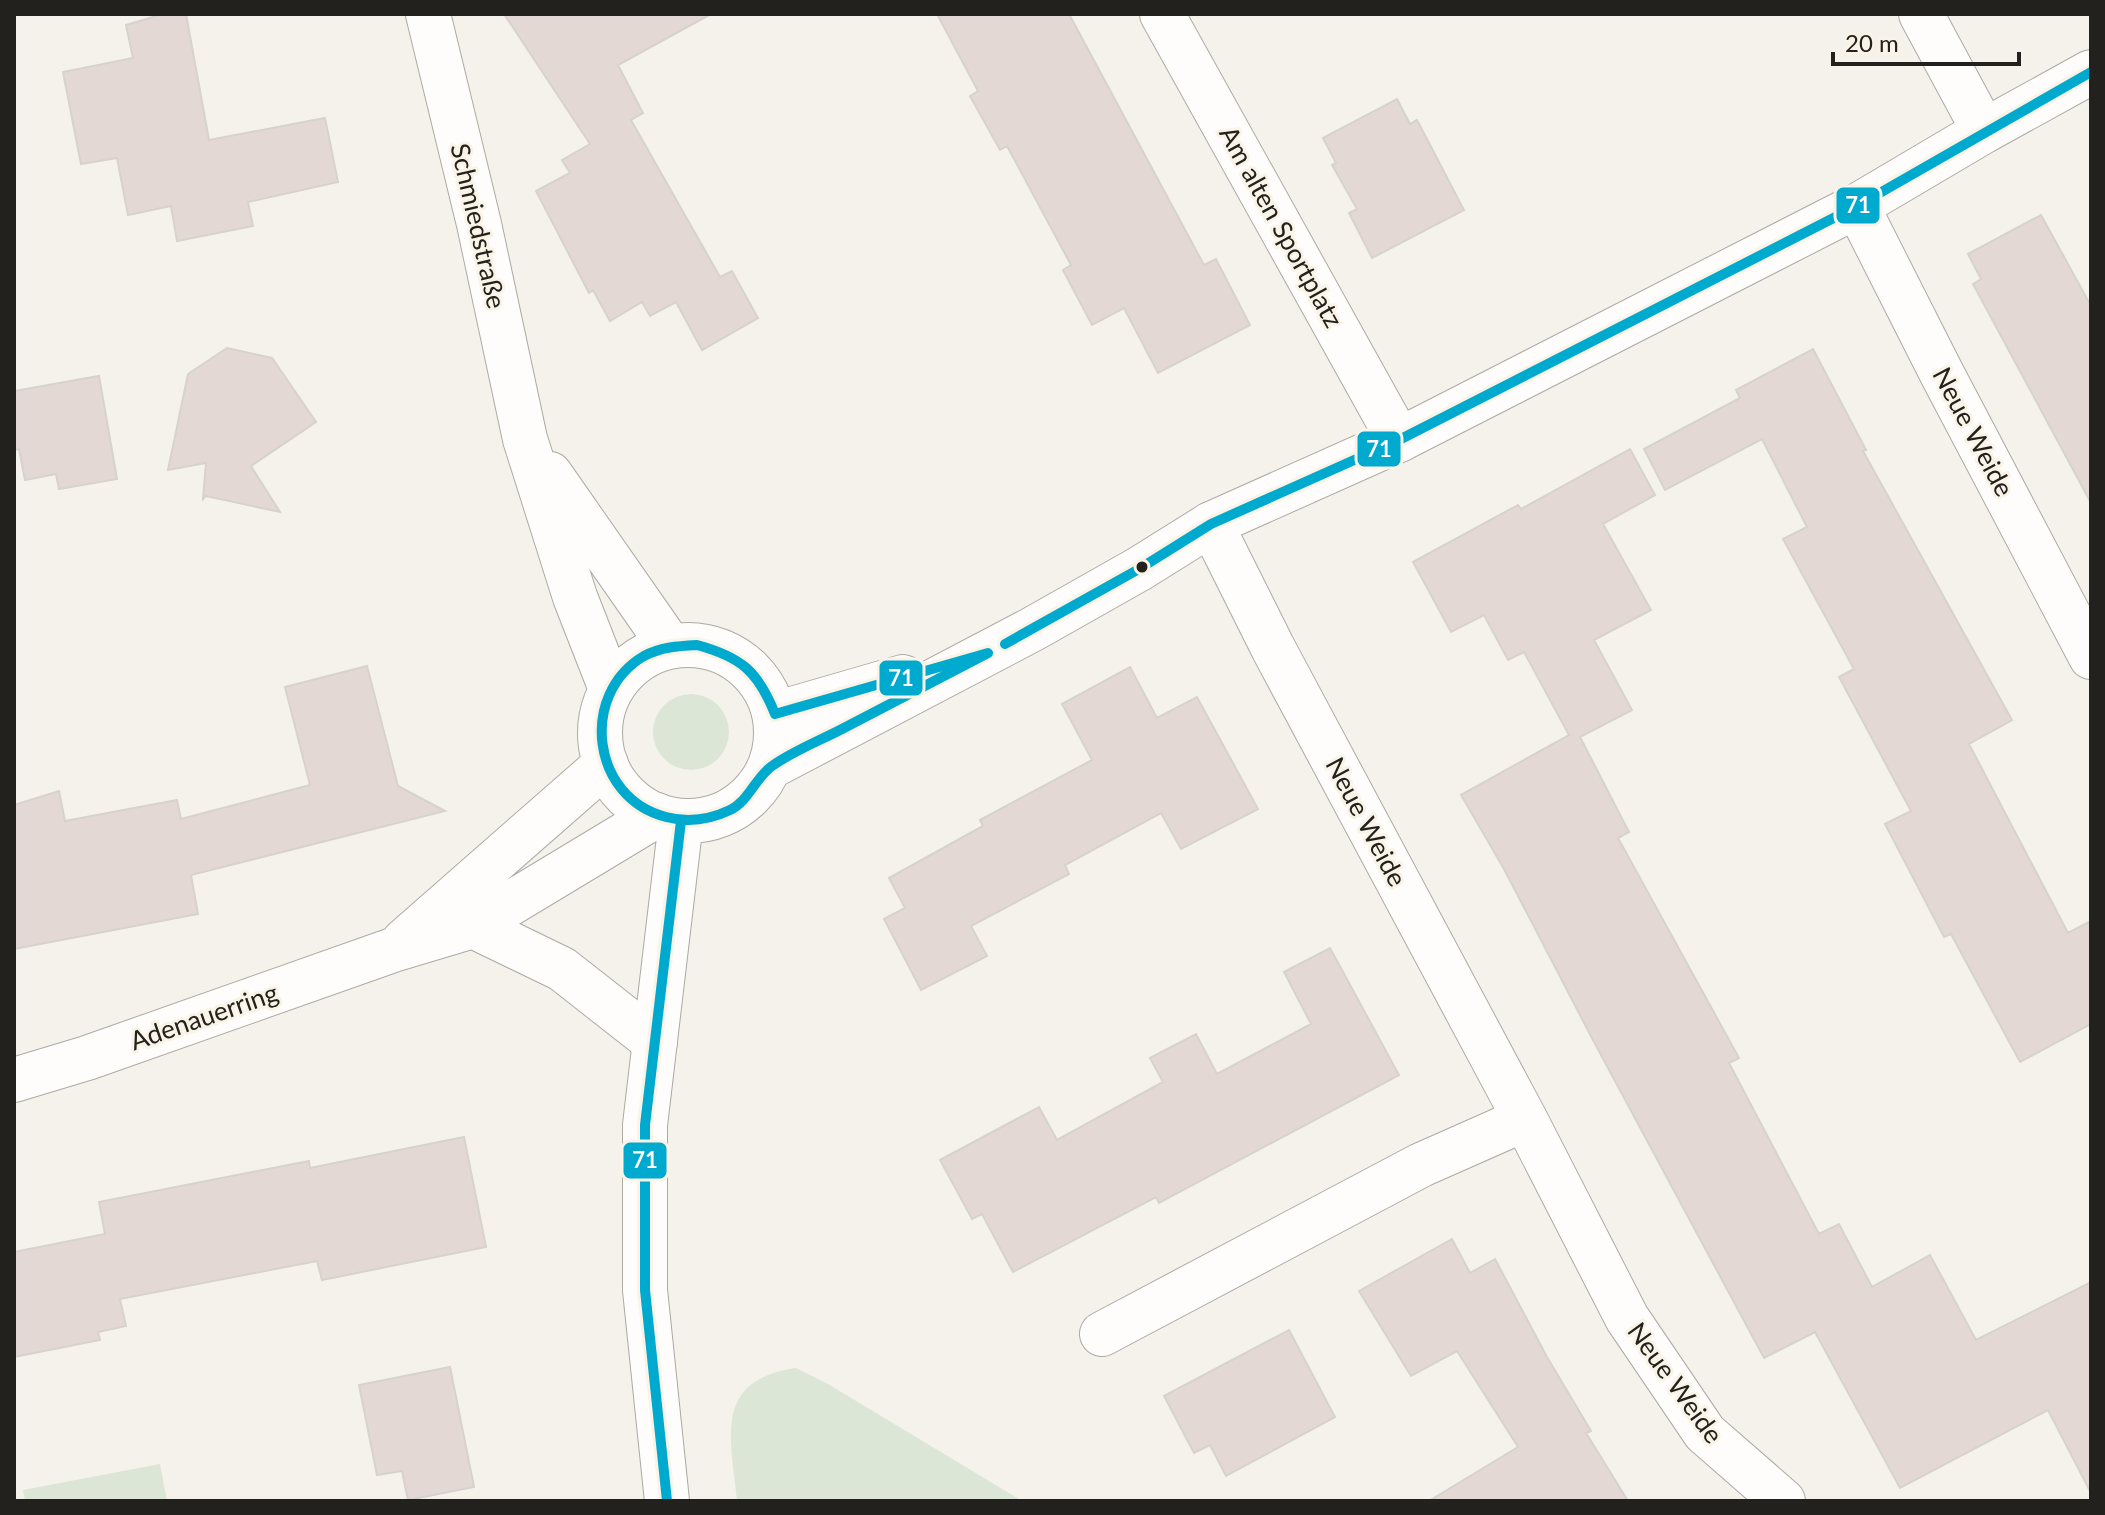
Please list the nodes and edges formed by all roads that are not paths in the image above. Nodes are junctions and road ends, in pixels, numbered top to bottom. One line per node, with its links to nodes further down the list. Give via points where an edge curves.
1 (428, 14): 7 (street, Schmiedstraße)
2 (1162, 14): 8 (street, Am alten Sportplatz)
3 (1921, 14): 5 (street)
4 (2091, 72): 5 (street)
5 (1984, 131): 6 (street)
6 (1857, 206): 8 (street); 12 (street, Neue Weide)
7 (525, 439): 10 (street, Schmiedstraße); 13 (street, Schmiedstraße, via 575,597)
8 (1399, 440): 9 (street)
9 (1211, 524): 11 (street); 22 (street, Neue Weide)
10 (670, 646): 13 (street, via 626,669); 14 (street, via 697,645 747,666 765,688)
11 (990, 652): 14 (street); 16 (street)
12 (2091, 657)
13 (611, 689): 15 (street, via 600,739)
14 (775, 714): 16 (street, via 777,741)
15 (606, 764): 17 (street, via 635,803); 19 (street, Adenauerring)
16 (770, 767): 17 (street, via 735,808 708,819)
17 (669, 818): 18 (street, Adenauerring); 20 (street)
18 (473, 926): 19 (street, Adenauerring); 20 (street, via 562,969)
19 (393, 950): 21 (street, Adenauerring)
20 (655, 1042): 24 (street, via 645,1125 645,1290)
21 (14, 1080)
22 (1525, 1119): 23 (street, via 1421,1165); 25 (street, Neue Weide, via 1627,1318 1705,1433)
23 (1102, 1334)
24 (667, 1501)
25 (1783, 1501)

